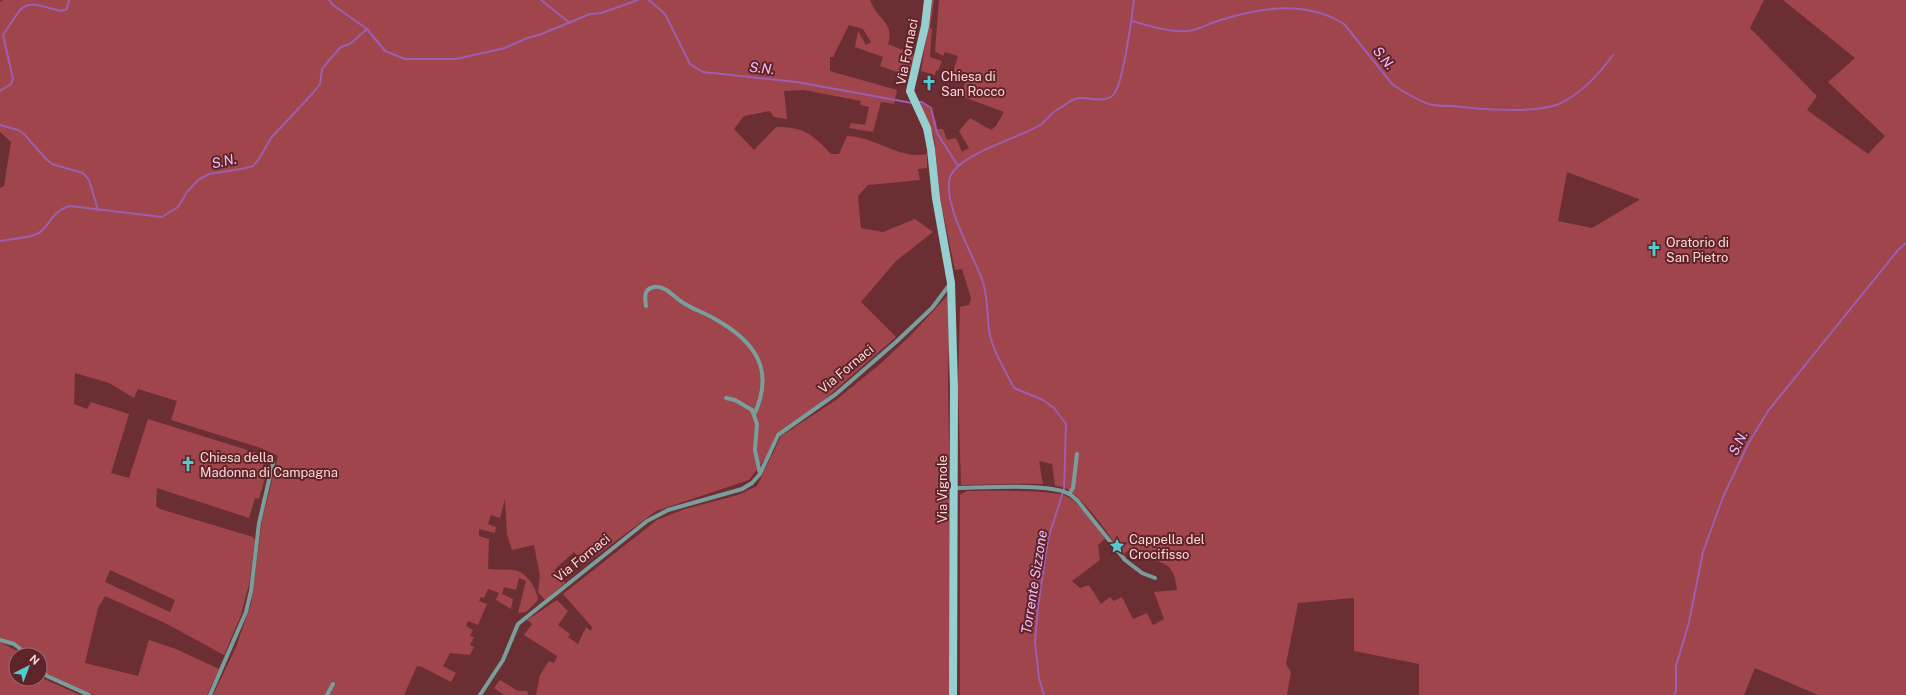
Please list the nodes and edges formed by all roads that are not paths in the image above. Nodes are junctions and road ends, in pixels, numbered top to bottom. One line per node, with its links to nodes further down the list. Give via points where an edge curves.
1 (928, 0): 2 (street, Via Fornaci, via 925,26 910,91 926,128 931,149 936,198)
2 (951, 283): 8 (street, Via Fornaci, via 932,308 896,342 836,394 778,435); 9 (street, Via Vignole)
3 (646, 306): 5 (street, via 644,296 647,290 654,287 665,289 679,301 724,324 744,341 759,359 763,371 764,380)
4 (726, 398): 5 (street, via 744,404)
5 (754, 415): 8 (street, via 757,424 755,450)
6 (1077, 454): 10 (street, via 1073,488)
7 (273, 463): 17 (street, via 258,532 246,612)
8 (760, 474): 19 (street, Via Fornaci, via 752,484 742,489 668,510 647,522 518,624 503,660)
9 (954, 488): 10 (street, via 1011,487); 20 (street, Via Vignole)
10 (1068, 493): 11 (street, via 1077,500 1125,560 1142,573)
11 (1155, 578)
12 (0, 640): 13 (street)
13 (18, 647)
14 (48, 676): 16 (street)
15 (334, 684): 18 (street)
16 (89, 695)
17 (210, 695)
18 (327, 695)
19 (480, 695)
20 (953, 695)

